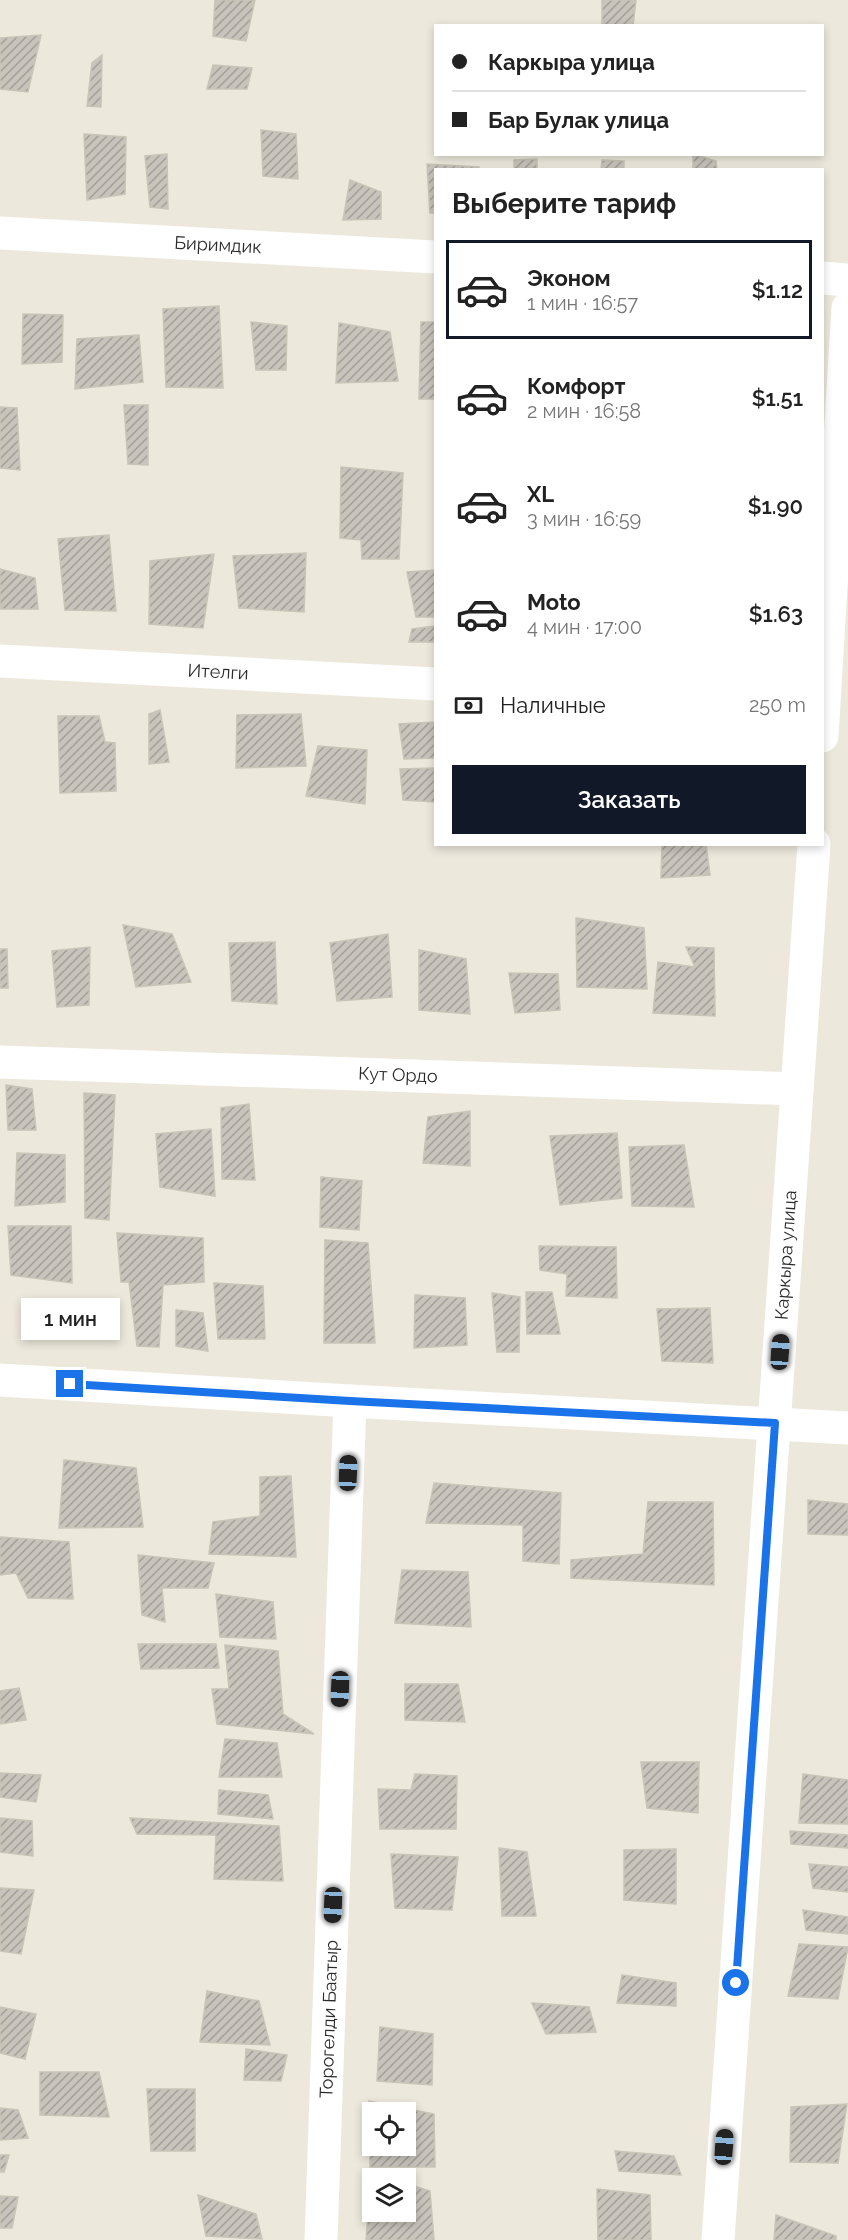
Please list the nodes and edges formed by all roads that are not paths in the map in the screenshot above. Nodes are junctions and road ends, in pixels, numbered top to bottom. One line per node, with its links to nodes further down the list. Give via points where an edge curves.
1 (0, 233): 2 (street, Биримдик)
2 (434, 257)
3 (824, 278): 4 (street)
4 (848, 280)
5 (848, 308): 8 (street)
6 (0, 661): 7 (street, Ителги)
7 (434, 684)
8 (824, 688)
9 (814, 846): 11 (street, Каркыра улица)
10 (0, 1062): 11 (street, Кут Ордо)
11 (797, 1089): 14 (street, Каркыра улица)
12 (0, 1380): 13 (street)
13 (350, 1401): 14 (street); 16 (street, Торогелди Баатыр)
14 (775, 1423): 15 (street); 17 (street, Каркыра улица)
15 (848, 1428)
16 (321, 2240)
17 (718, 2240)

